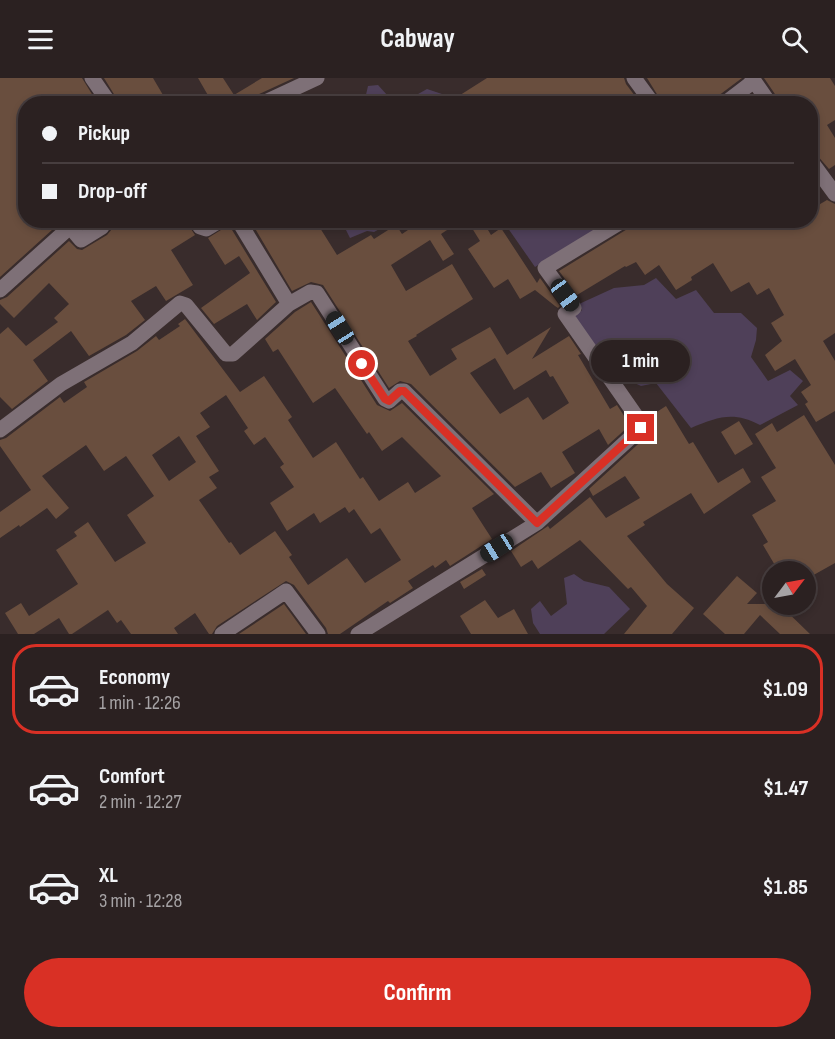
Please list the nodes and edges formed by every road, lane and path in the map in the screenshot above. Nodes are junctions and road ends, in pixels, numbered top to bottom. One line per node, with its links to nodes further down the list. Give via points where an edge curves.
1 (92, 78): 5 (street)
2 (317, 78): 6 (street)
3 (634, 78): 7 (street)
4 (753, 79): 8 (street); 9 (street)
5 (104, 96)
6 (278, 96)
7 (647, 96)
8 (733, 96)
9 (765, 96)
10 (818, 171): 11 (street)
11 (835, 194)
12 (69, 228): 17 (street)
13 (71, 228): 14 (street, via 83,240)
14 (101, 228)
15 (243, 228): 18 (street)
16 (611, 228): 20 (street, via 545,268 574,308 565,314 641,428)
17 (0, 290)
18 (289, 304): 19 (street, via 229,355 186,304 180,303 132,343 61,384); 20 (street, via 310,292 317,293 385,399 389,401 404,391)
19 (0, 430)
20 (537, 523): 23 (street)
21 (222, 634): 22 (street, via 286,591)
22 (318, 634)
23 (358, 634)

